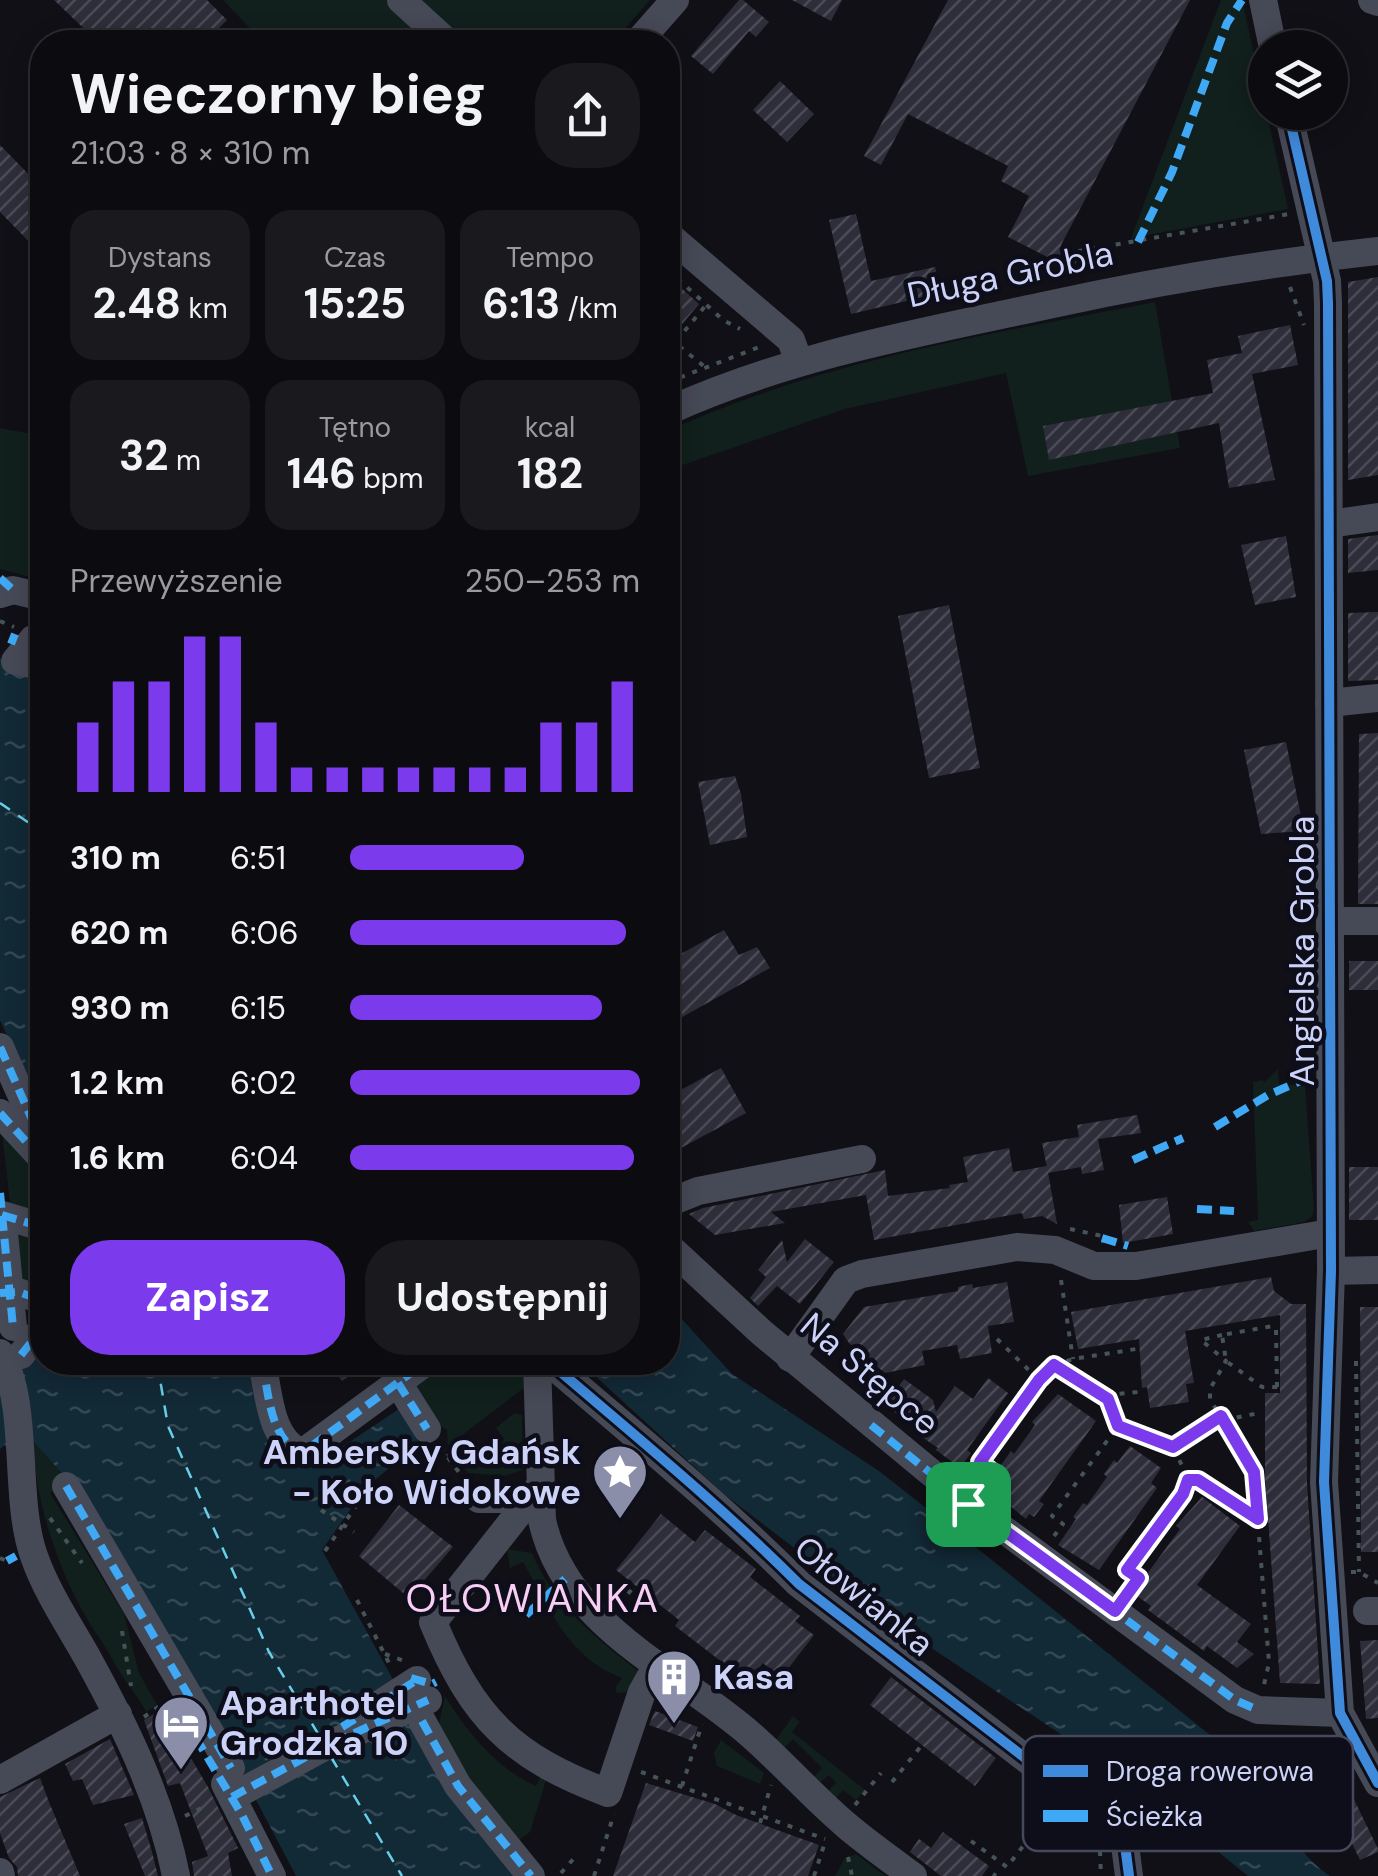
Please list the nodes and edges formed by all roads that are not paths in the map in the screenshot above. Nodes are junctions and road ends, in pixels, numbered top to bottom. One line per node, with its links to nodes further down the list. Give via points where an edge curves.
1 (401, 0): 4 (street)
2 (675, 0): 5 (street)
3 (1262, 0): 6 (street)
4 (434, 30)
5 (649, 30)
6 (1270, 30)
7 (1292, 130): 10 (street, Angielska Grobla)
8 (680, 245): 11 (street, via 792,340)
9 (1378, 252): 10 (street, Długa Grobla)
10 (1321, 257): 11 (street, Długa Grobla, via 1103,291); 14 (street, Angielska Grobla, via 1328,303)
11 (799, 362): 12 (street, Długa Grobla)
12 (680, 407)
13 (1378, 517): 14 (street)
14 (1329, 524): 18 (street, Angielska Grobla)
15 (0, 594): 16 (street)
16 (30, 594)
17 (1378, 698): 18 (street)
18 (1329, 702): 19 (street, Angielska Grobla)
19 (1330, 921): 20 (street); 29 (street, Angielska Grobla)
20 (1378, 922)
21 (0, 1047): 23 (street)
22 (0, 1113): 24 (street)
23 (30, 1115)
24 (30, 1146)
25 (862, 1159): 26 (street)
26 (680, 1198)
27 (2, 1215): 28 (street); 33 (street)
28 (30, 1223)
29 (1330, 1233): 32 (street, Angielska Grobla); 38 (street, via 1136,1266 1094,1266 1055,1250 1017,1247 862,1274 846,1280)
30 (680, 1257): 38 (street, Na Stępce)
31 (1378, 1270): 32 (street)
32 (1331, 1271): 51 (street, Angielska Grobla, via 1324,1482)
33 (5, 1292): 34 (street); 35 (street)
34 (30, 1297)
35 (14, 1326)
36 (30, 1340): 37 (street)
37 (9, 1358): 50 (street, via 34,1555)
38 (790, 1358): 51 (street, Na Stępce, via 968,1504 1235,1700)
39 (265, 1375): 43 (street, via 276,1426 290,1448 302,1453)
40 (408, 1375): 43 (street)
41 (537, 1375): 46 (street)
42 (565, 1375): 54 (street, Ołowianka, via 813,1596)
43 (398, 1382): 44 (street)
44 (434, 1438)
45 (66, 1486): 57 (street)
46 (533, 1492): 47 (street); 48 (street, via 547,1545 566,1581); 48 (street, via 434,1622 466,1692 499,1732 534,1759 608,1794)
47 (479, 1499)
48 (657, 1665): 62 (street, via 751,1734 834,1814)
49 (172, 1698): 57 (street)
50 (132, 1706): 55 (street); 59 (street)
51 (1340, 1713): 52 (street, Angielska Grobla)
52 (1352, 1736)
53 (1353, 1737): 56 (street, Angielska Grobla)
54 (1023, 1756)
55 (0, 1780)
56 (1378, 1783)
57 (229, 1790): 60 (street); 61 (street, via 328,1745 420,1692 458,1786)
58 (1126, 1851): 63 (street, Ołowianka)
59 (176, 1876)
60 (272, 1876)
61 (531, 1876)
62 (913, 1876)
63 (1129, 1876)

